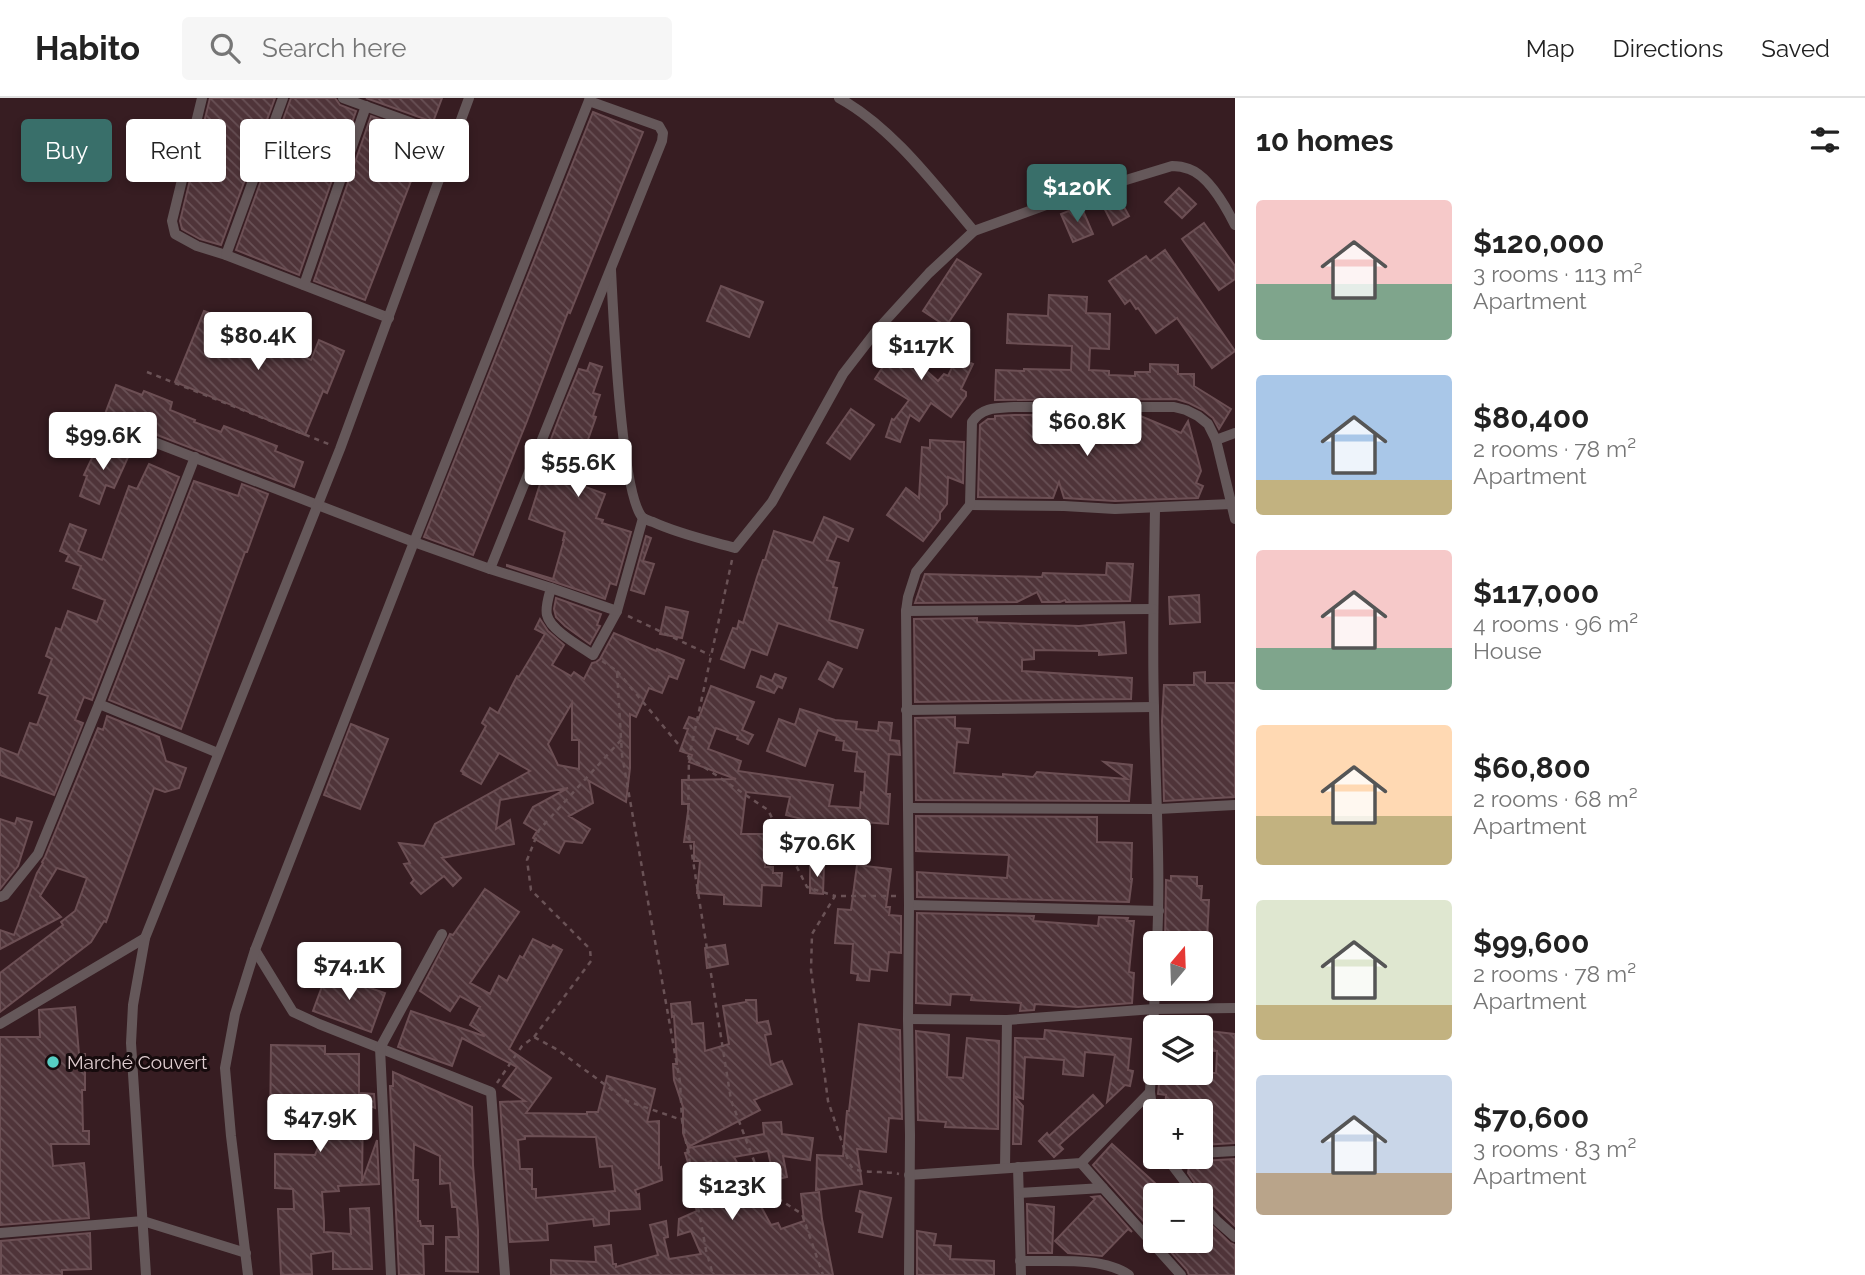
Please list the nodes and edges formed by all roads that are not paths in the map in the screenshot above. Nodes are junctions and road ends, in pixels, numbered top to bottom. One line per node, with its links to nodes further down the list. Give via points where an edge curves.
1 (202, 98): 13 (street, via 173,228 183,239)
2 (283, 98): 13 (street)
3 (344, 98): 7 (street)
4 (469, 98): 9 (street)
5 (839, 98): 12 (street, via 861,110 911,157)
6 (590, 99): 14 (street, via 652,122 663,133); 27 (street)
7 (366, 106): 8 (street); 15 (street)
8 (402, 119)
9 (461, 119)
10 (438, 182): 16 (street)
11 (1235, 225): 12 (street, via 1205,180 1190,169 1172,166)
12 (974, 231): 25 (street, via 929,273 843,374 772,502 735,548)
13 (226, 255): 15 (street)
14 (611, 270): 25 (street, via 625,446); 28 (street)
15 (304, 285): 16 (street)
16 (389, 318): 21 (street)
17 (120, 429): 20 (street)
18 (1235, 433): 19 (street)
19 (1216, 440): 22 (street); 23 (street, via 1198,416 1174,407 990,408 972,422)
20 (195, 457): 21 (street); 33 (street)
21 (318, 503): 27 (street); 36 (street)
22 (1231, 504): 24 (street); 26 (street)
23 (970, 505): 24 (street); 32 (street, via 916,572)
24 (1155, 509): 30 (street)
25 (643, 518): 31 (street)
26 (1235, 519)
27 (414, 542): 28 (street); 46 (street)
28 (490, 569): 29 (street)
29 (551, 588): 31 (street); 31 (street, via 546,614 550,623 593,655)
30 (1153, 609): 32 (street); 34 (street)
31 (617, 611)
32 (906, 611): 35 (street)
33 (99, 704): 36 (street); 40 (street, via 38,854)
34 (1154, 707): 35 (street); 39 (street)
35 (906, 710): 38 (street)
36 (218, 753): 45 (street)
37 (1235, 805): 39 (street)
38 (908, 808): 39 (street); 41 (street)
39 (1158, 809): 42 (street)
40 (0, 897)
41 (909, 900): 42 (street); 50 (street)
42 (1158, 911): 43 (street)
43 (1157, 931)
44 (442, 934): 53 (street)
45 (145, 938): 52 (street); 67 (street, via 131,1044)
46 (255, 950): 53 (street, via 293,1012); 70 (street, via 235,1014 225,1069)
47 (1154, 1001): 49 (street)
48 (1235, 1008): 49 (street)
49 (1154, 1010): 51 (street); 54 (street)
50 (908, 1019): 51 (street); 62 (street)
51 (1007, 1020): 60 (street)
52 (0, 1024)
53 (380, 1048): 74 (street); 75 (street, via 491,1092)
54 (1150, 1092): 55 (street); 58 (street)
55 (1151, 1099)
56 (1235, 1151): 57 (street)
57 (1213, 1152)
58 (1081, 1163): 59 (street); 64 (street)
59 (1018, 1167): 60 (street); 65 (street)
60 (1005, 1168): 62 (street)
61 (1175, 1169): 63 (street)
62 (909, 1175): 76 (street)
63 (1186, 1183)
64 (1103, 1188): 65 (street); 79 (street)
65 (1019, 1193): 71 (street)
66 (1213, 1217): 69 (street)
67 (143, 1221): 68 (street); 70 (street); 72 (street)
68 (0, 1233)
69 (1235, 1237)
70 (246, 1253): 73 (street)
71 (1020, 1261): 77 (street); 78 (street, via 1108,1265)
72 (146, 1275)
73 (248, 1275)
74 (391, 1275)
75 (505, 1275)
76 (909, 1275)
77 (1021, 1275)
78 (1129, 1275)
79 (1181, 1275)

